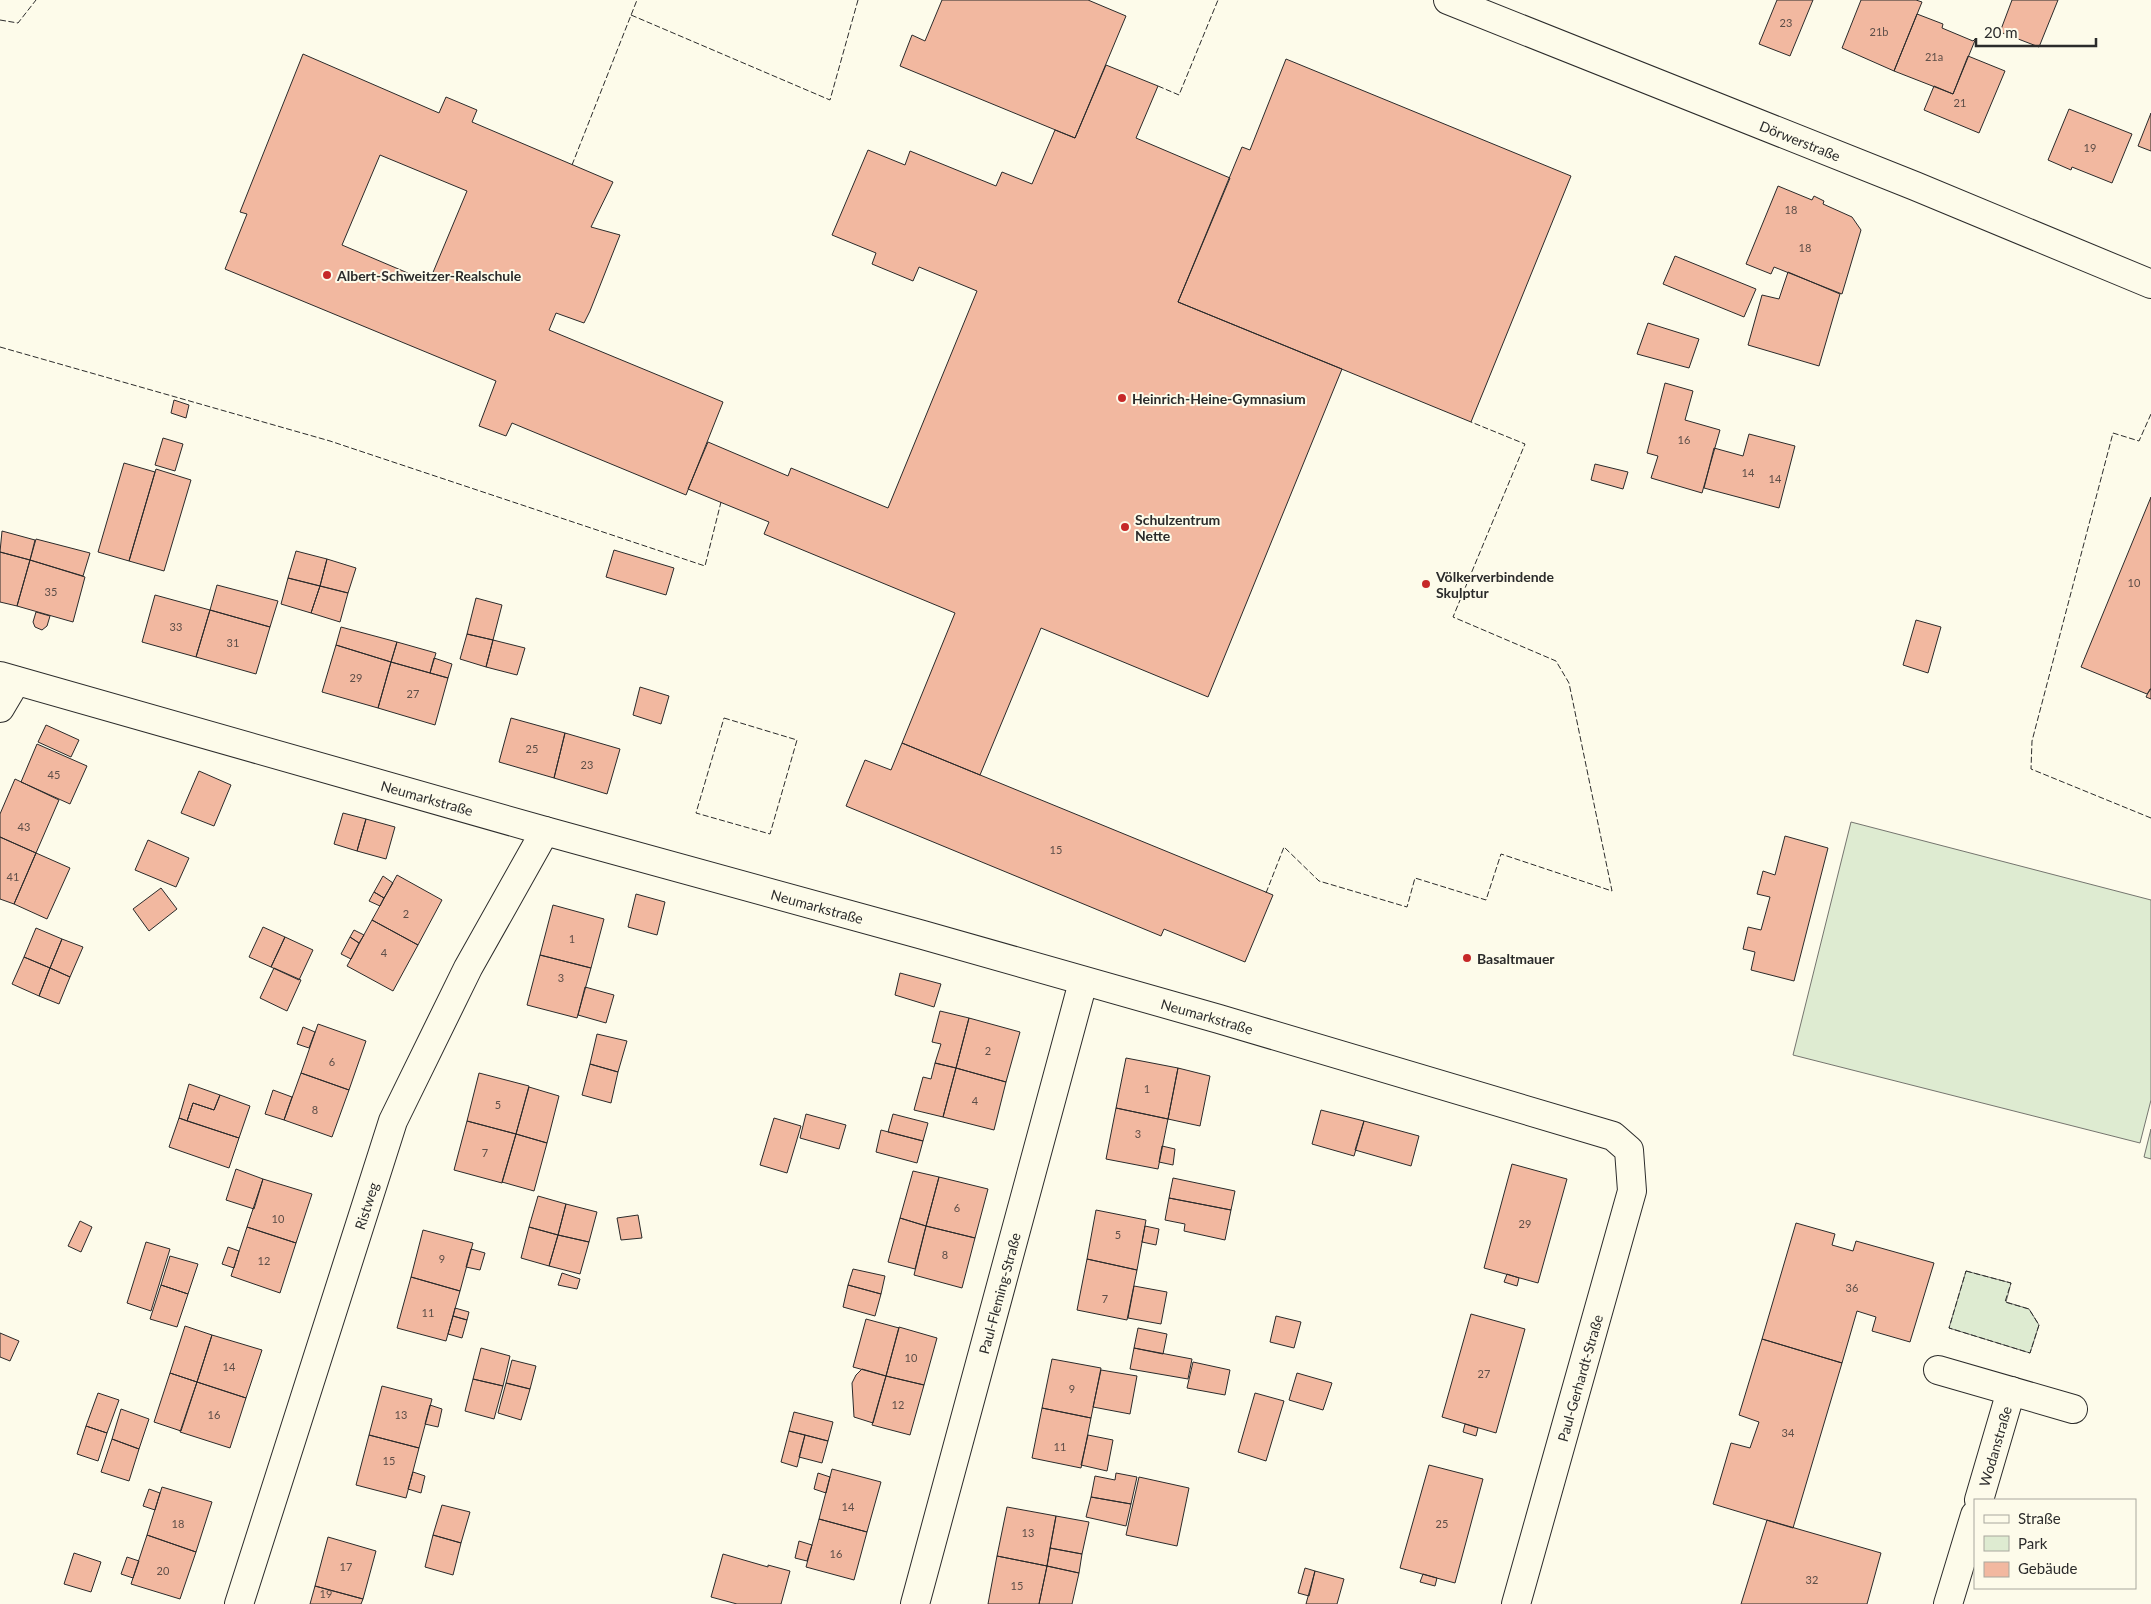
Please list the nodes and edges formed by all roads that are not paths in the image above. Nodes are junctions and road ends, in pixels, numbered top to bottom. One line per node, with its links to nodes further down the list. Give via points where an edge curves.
1 (1448, 0): 2 (street, Dörwerstraße)
2 (2151, 284)
3 (8, 678): 4 (street); 5 (street, Neumarkstraße)
4 (0, 708)
5 (545, 831): 6 (street, Neumarkstraße); 13 (street, Ristweg, via 468,968 393,1121)
6 (1083, 982): 7 (street, Neumarkstraße, via 1613,1136); 14 (street, Paul-Fleming-Straße)
7 (1629, 1150): 15 (street, Paul-Gerhardt-Straße, via 1632,1191)
8 (1938, 1370): 9 (street, Wodanstraße)
9 (2011, 1391): 10 (street, Wodanstraße); 11 (street, Wodanstraße)
10 (2073, 1409)
11 (1979, 1499)
12 (1974, 1518): 16 (street)
13 (240, 1604)
14 (915, 1604)
15 (1516, 1604)
16 (1948, 1604)

